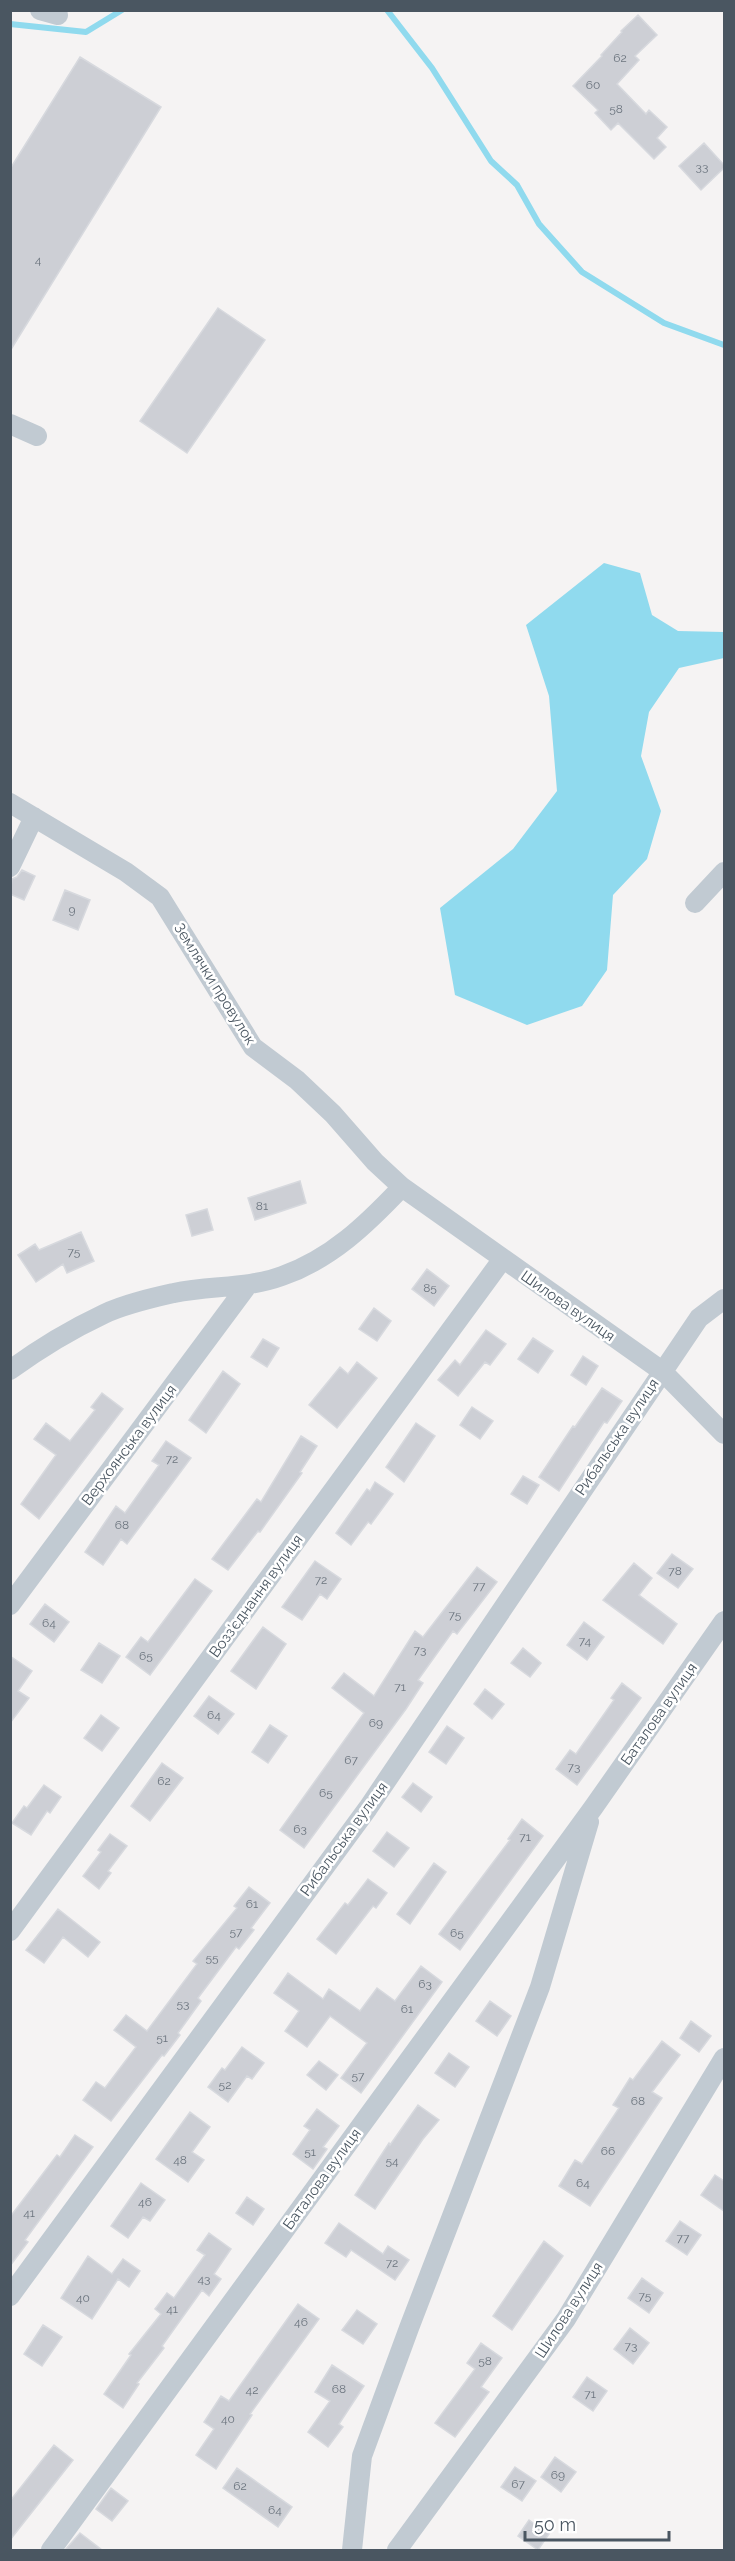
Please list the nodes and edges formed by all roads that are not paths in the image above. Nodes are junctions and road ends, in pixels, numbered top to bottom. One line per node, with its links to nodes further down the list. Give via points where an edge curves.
1 (10, 424): 2 (street)
2 (37, 436)
3 (10, 804): 4 (street, Землячки провулок)
4 (33, 817): 5 (street); 8 (street, Землячки провулок, via 126,872 160,897 253,1047 297,1080)
5 (10, 867)
6 (724, 872): 7 (street)
7 (695, 903)
8 (402, 1187): 9 (street, Шилова вулиця); 10 (street, via 366,1225 319,1259)
9 (502, 1260): 13 (street, Шилова вулиця); 18 (street, Возз’єднання вулиця)
10 (247, 1286): 12 (street, via 176,1292 106,1313); 15 (street, Верхоянська вулиця)
11 (724, 1299): 13 (street, Рибальська вулиця, via 699,1318)
12 (10, 1370)
13 (662, 1371): 14 (street, Шилова вулиця); 20 (street, Рибальська вулиця, via 368,1808)
14 (724, 1434)
15 (10, 1605)
16 (724, 1621): 17 (street, Баталова вулиця)
17 (593, 1808): 21 (street, Баталова вулиця); 22 (street, Баталова вулиця, via 540,1988 362,2457)
18 (10, 1931)
19 (724, 2058): 23 (street, Шилова вулиця, via 566,2319)
20 (10, 2296)
21 (51, 2550)
22 (352, 2550)
23 (397, 2550)

